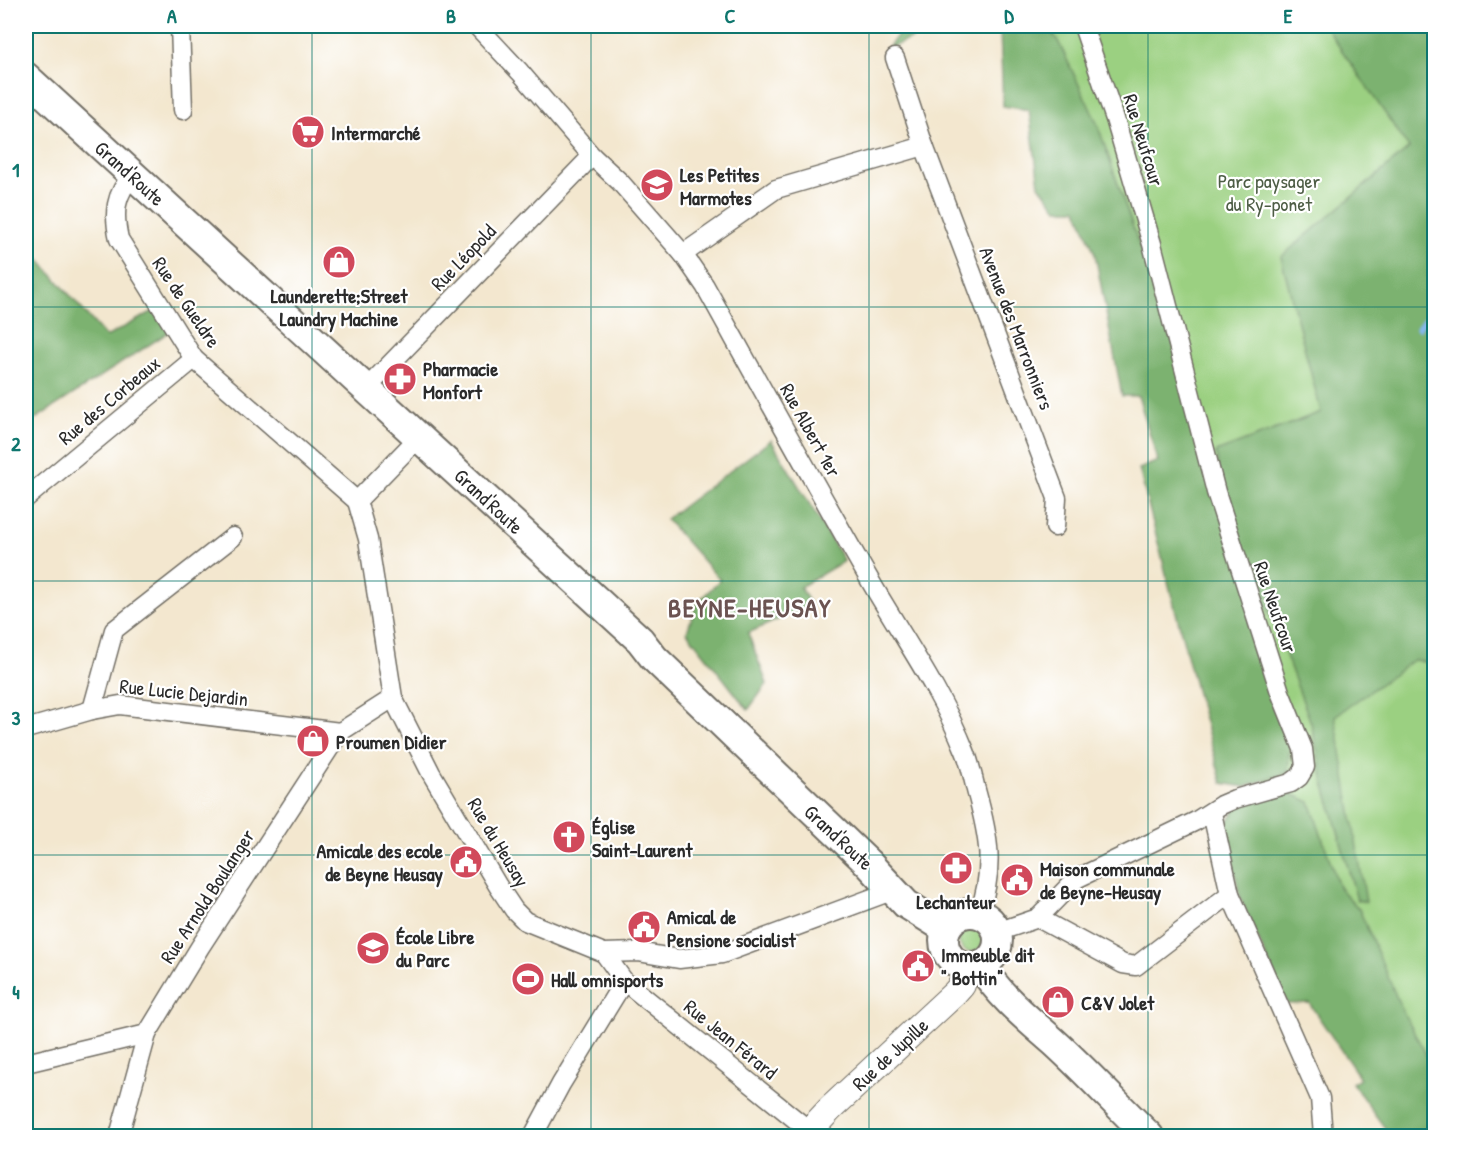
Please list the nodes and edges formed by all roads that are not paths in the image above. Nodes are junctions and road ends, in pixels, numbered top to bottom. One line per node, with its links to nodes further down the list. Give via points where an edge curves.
1 (180, 26): 6 (street)
2 (477, 26): 8 (street, Rue Albert 1er)
3 (1083, 26): 22 (street, Rue Neufcour, via 1152,244 1216,492 1303,749 1305,767 1295,780 1235,799)
4 (896, 58): 7 (street, Avenue des Marronniers)
5 (26, 77): 9 (main road, Grand'Route)
6 (183, 110)
7 (924, 146): 10 (street, via 776,189); 16 (street, Avenue des Marronniers, via 1057,498)
8 (592, 156): 10 (street, Rue Albert 1er); 12 (street, Rue Léopold)
9 (133, 175): 11 (street, Rue de Gueldre, via 120,191 119,239); 12 (main road, Grand'Route)
10 (683, 254): 28 (street, Rue Albert 1er, via 925,671 966,752 989,844)
11 (194, 359): 14 (street, Rue des Corbeaux); 15 (street, Rue de Gueldre)
12 (366, 389): 13 (main road, Grand'Route)
13 (419, 437): 15 (street); 23 (main road, Grand'Route, via 640,640 654,658)
14 (26, 498)
15 (357, 501): 18 (street, Rue du Heusay, via 368,539)
16 (1055, 527)
17 (233, 537): 19 (street, via 114,630)
18 (393, 698): 21 (street, Rue Arnold Boulanger); 27 (street, Rue du Heusay, via 431,773 514,910 525,921)
19 (92, 710): 20 (street, Rue Lucie Dejardin); 21 (street, Rue Lucie Dejardin, via 120,705)
20 (26, 729)
21 (340, 732): 30 (street, Rue Arnold Boulanger)
22 (1212, 813): 24 (street); 25 (street, Rue Neufcour, via 1076,879)
23 (894, 890): 26 (main road, Grand'Route, via 913,910); 27 (street, Rue du Heusay, via 722,954 679,959 638,952)
24 (1230, 894): 25 (street, via 1136,966 1123,964); 36 (street, via 1320,1098)
25 (1038, 918): 28 (street)
26 (946, 929): 28 (main road, via 943,941 955,962); 28 (main road, via 952,921 969,913)
27 (604, 953): 29 (street, Rue Jean Férard)
28 (982, 959): 32 (street, Rue de Jupille, via 947,1002); 35 (main road, via 1033,1025)
29 (624, 981): 32 (street, Rue Jean Férard); 34 (street)
30 (147, 1034): 31 (street); 33 (street, Rue Arnold Boulanger)
31 (26, 1063)
32 (810, 1135)
33 (119, 1137)
34 (532, 1137)
35 (1149, 1137)
36 (1323, 1137)

